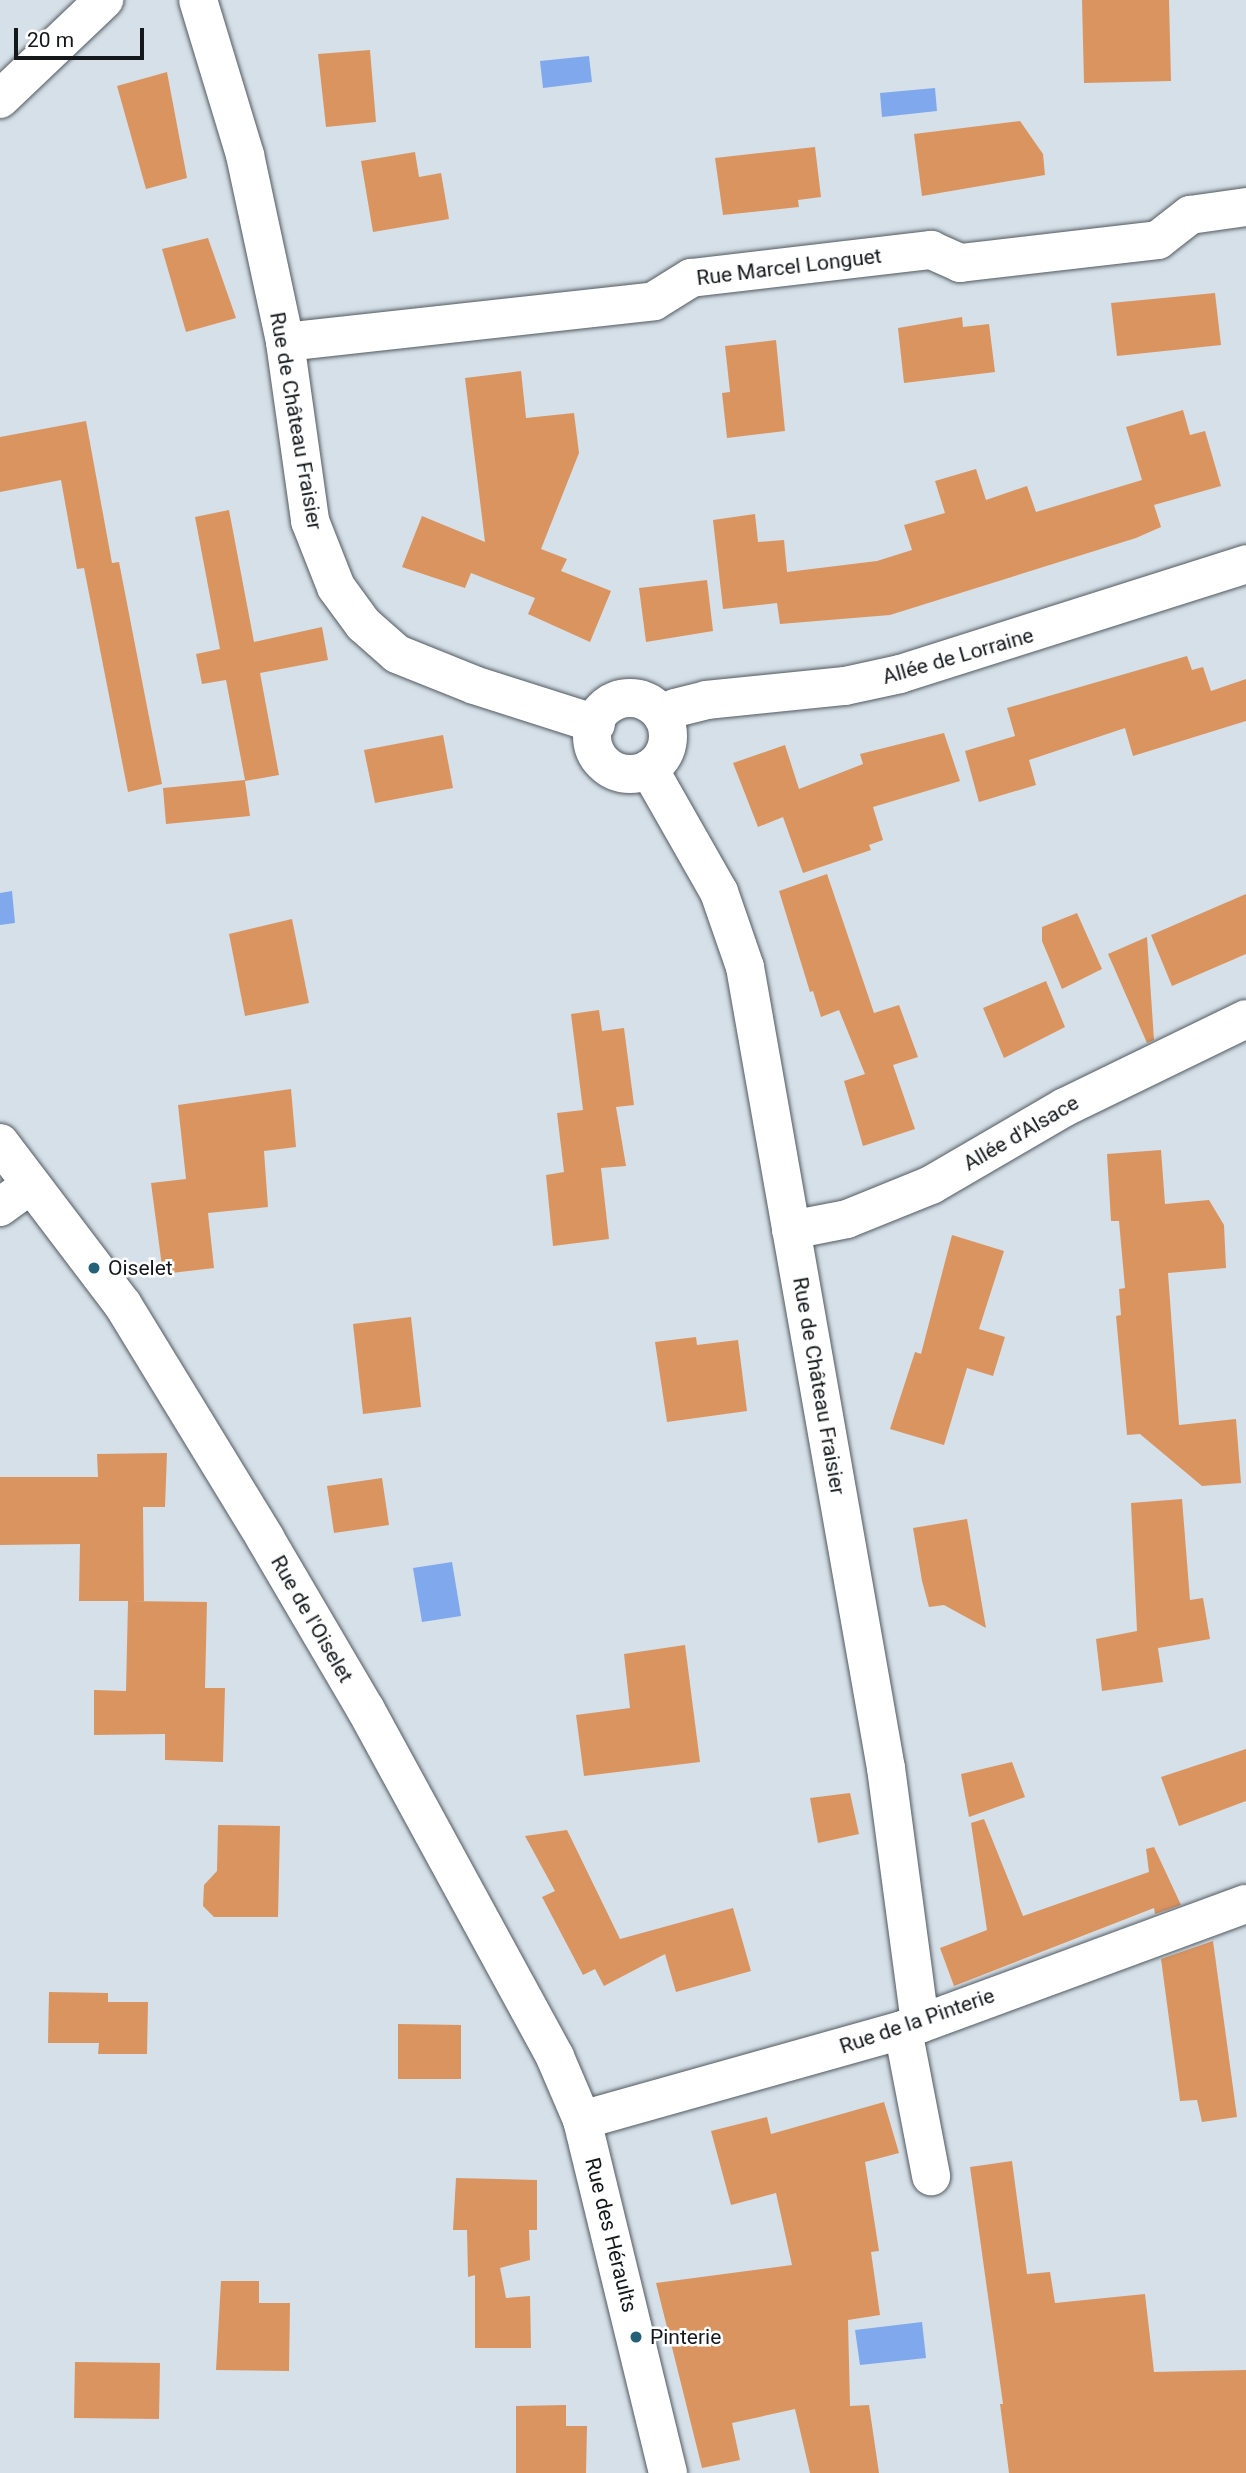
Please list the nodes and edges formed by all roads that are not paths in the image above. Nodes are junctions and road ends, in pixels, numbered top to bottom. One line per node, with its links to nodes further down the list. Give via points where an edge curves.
1 (104, 0): 3 (street)
2 (198, 0): 5 (street, Rue de Château Fraisier, via 245,155)
3 (0, 99)
4 (1246, 207): 5 (street, Rue Marcel Longuet, via 1190,215 1158,240 960,264 931,250 744,271 691,278 654,301)
5 (285, 342): 8 (street, Rue de Château Fraisier, via 310,521 336,587 363,624 397,654 474,685)
6 (1246, 564): 7 (street, Allée de Lorraine, via 900,674 833,688 706,700 675,708)
7 (664, 717): 8 (street, via 654,705 638,698 618,699 604,708); 9 (street, via 668,739 663,756)
8 (596, 724): 9 (street, via 592,743 599,758 613,770 629,775)
9 (649, 769): 13 (street, Rue de Château Fraisier, via 719,891 742,957)
10 (1246, 1019): 13 (street, Allée d'Alsace, via 1065,1107 931,1185 872,1210)
11 (0, 1143): 12 (street, Rue de l'Oiselet)
12 (15, 1196): 16 (street, Rue de l'Oiselet, via 123,1305 293,1585 555,2057)
13 (790, 1230): 15 (street, Rue de Château Fraisier, via 886,1768)
14 (1246, 1904): 15 (street, Rue de la Pinterie)
15 (911, 2027): 16 (street, Rue de la Pinterie); 17 (street, Rue de Château Fraisier)
16 (582, 2120): 18 (street, Rue des Héraults)
17 (931, 2176)
18 (668, 2473)

